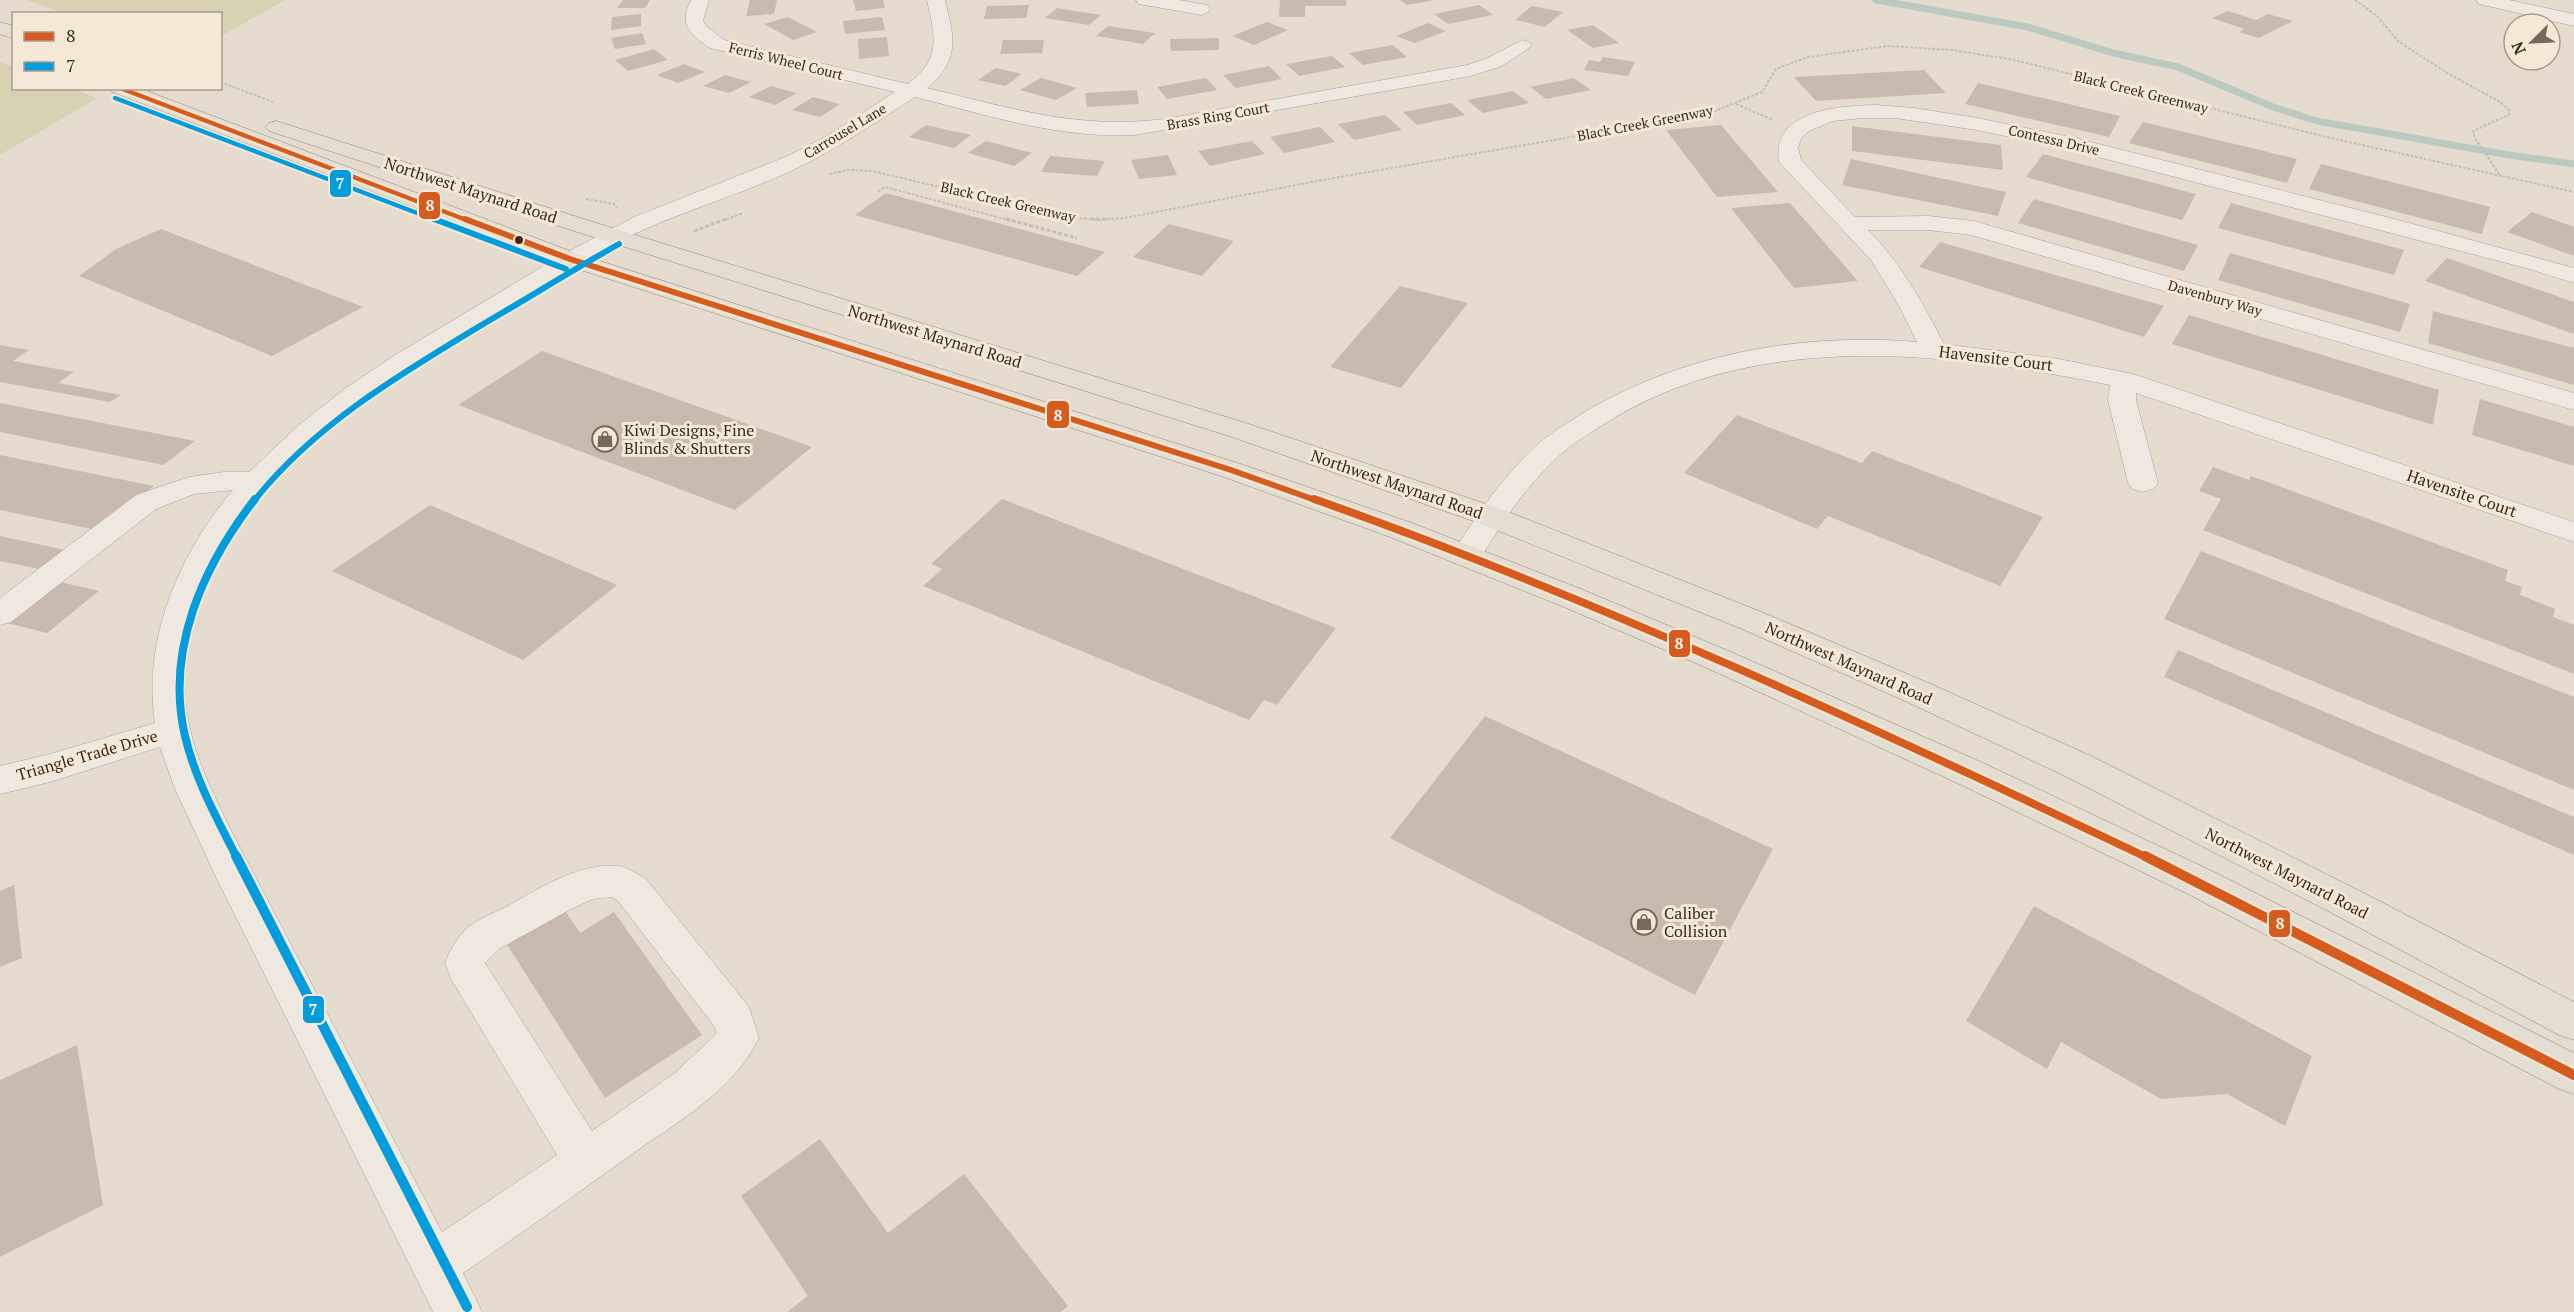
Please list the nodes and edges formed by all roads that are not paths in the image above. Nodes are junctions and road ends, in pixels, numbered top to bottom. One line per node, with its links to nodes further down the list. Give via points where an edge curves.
1 (700, 0): 10 (street, Ferris Wheel Court, via 693,12 694,23 717,44)
2 (936, 0): 10 (street, Carrousel Lane, via 944,39 942,59)
3 (1145, 0): 5 (street)
4 (2486, 0): 6 (street)
5 (1201, 9)
6 (2574, 20)
7 (1521, 46): 10 (street, Brass Ring Court, via 1495,62 1471,70 1132,130 1067,127)
8 (124, 90): 13 (main road, Northwest Maynard Road)
9 (169, 90): 12 (main road, Northwest Maynard Road)
10 (910, 92): 12 (street, Carrousel Lane, via 790,164)
11 (1851, 224): 14 (street, Contessa Drive, via 1797,171 1786,151 1788,141 1802,126 1824,117 1856,111 1900,112 2062,141); 15 (street, Contessa Drive, via 1897,281); 17 (street, Davenbury Way, via 1931,221 1974,228)
12 (614, 236): 13 (street, Carrousel Lane); 20 (main road, Northwest Maynard Road, via 1239,430)
13 (570, 259): 18 (street, Carrousel Lane, via 417,350 347,399); 22 (main road, Northwest Maynard Road, via 1231,470)
14 (2574, 276)
15 (1934, 350): 16 (street, Havensite Court, via 2062,366); 20 (street, Havensite Court, via 1786,352 1688,375 1613,406 1564,438)
16 (2124, 380): 19 (street, via 2122,400); 21 (street, Havensite Court)
17 (2574, 402)
18 (258, 480): 23 (street, via 189,486 146,502); 24 (street, Carrousel Lane, via 219,529 183,602 172,642 169,674)
19 (2143, 483)
20 (1490, 516): 22 (street, Havensite Court); 26 (main road, Northwest Maynard Road, via 1763,625 2078,766)
21 (2574, 532)
22 (1467, 555): 27 (main road, Northwest Maynard Road, via 1719,660 1979,777 2243,905)
23 (0, 614)
24 (173, 730): 25 (street, Triangle Trade Drive); 29 (street, Carrousel Lane, via 179,757 249,905)
25 (0, 780)
26 (2574, 1022)
27 (2574, 1075)
28 (586, 1162): 28 (street, via 703,1077 738,1038 734,1020 632,890 617,881 589,884 495,931 469,953 465,963 471,979); 29 (street)
29 (434, 1265): 30 (street, Carrousel Lane)
30 (458, 1312)

